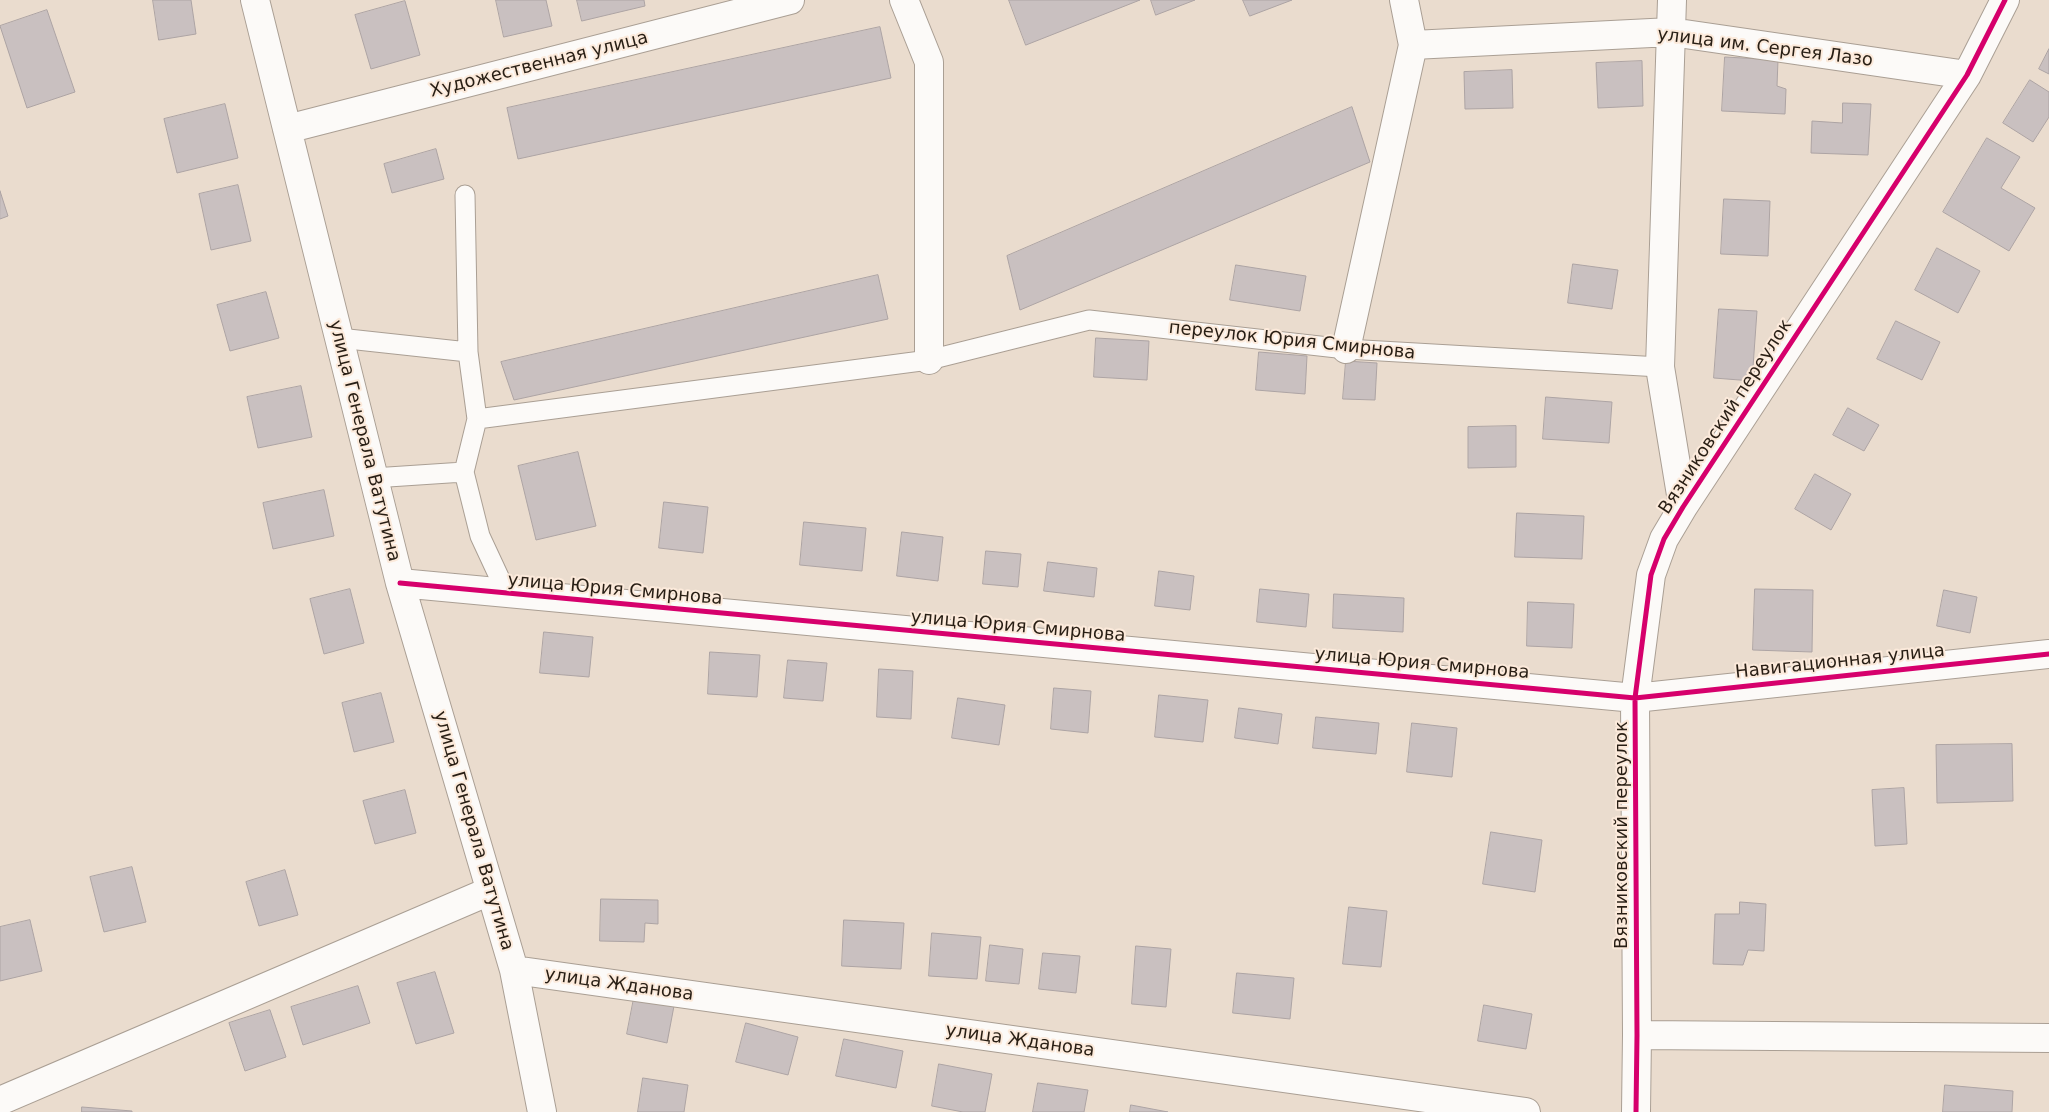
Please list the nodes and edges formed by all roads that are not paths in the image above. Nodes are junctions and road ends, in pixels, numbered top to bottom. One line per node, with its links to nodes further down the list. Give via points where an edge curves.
1 (255, 0): 10 (street, улица Генерала Ватутина)
2 (790, 0): 10 (street, Художественная улица)
3 (904, 0): 15 (street, via 929,62)
4 (1404, 0): 8 (street)
5 (1672, 0): 7 (street)
6 (2005, 0): 9 (street, Вязниковский переулок)
7 (1671, 32): 8 (street, улица им. Сергея Лазо); 9 (street, улица им. Сергея Лазо); 16 (street)
8 (1413, 45): 13 (street)
9 (1967, 75): 20 (street, Вязниковский переулок)
10 (287, 129): 12 (street, улица Генерала Ватутина)
11 (465, 195): 14 (lane)
12 (339, 338): 14 (lane); 19 (street, улица Генерала Ватутина)
13 (1346, 349): 15 (lane, переулок Юрия Смирнова, via 1089,320); 16 (lane, переулок Юрия Смирнова)
14 (468, 352): 17 (lane)
15 (929, 360): 17 (lane, переулок Юрия Смирнова)
16 (1660, 367): 20 (street)
17 (477, 419): 18 (lane)
18 (464, 472): 19 (lane); 22 (lane, via 480,536)
19 (374, 478): 21 (street, улица Генерала Ватутина)
20 (1683, 507): 24 (street, Вязниковский переулок, via 1664,539 1651,574)
21 (400, 583): 22 (street, улица Юрия Смирнова); 25 (street, улица Генерала Ватутина)
22 (507, 594): 24 (street, улица Юрия Смирнова)
23 (2049, 654): 24 (street, Навигационная улица)
24 (1635, 698): 27 (street, Вязниковский переулок)
25 (490, 891): 26 (street, улица Генерала Ватутина); 29 (street)
26 (514, 970): 30 (street, улица Генерала Ватутина); 31 (street, улица Жданова)
27 (1637, 1035): 28 (street); 32 (street, Вязниковский переулок)
28 (2049, 1038)
29 (1, 1103)
30 (542, 1112)
31 (1526, 1112)
32 (1636, 1112)

